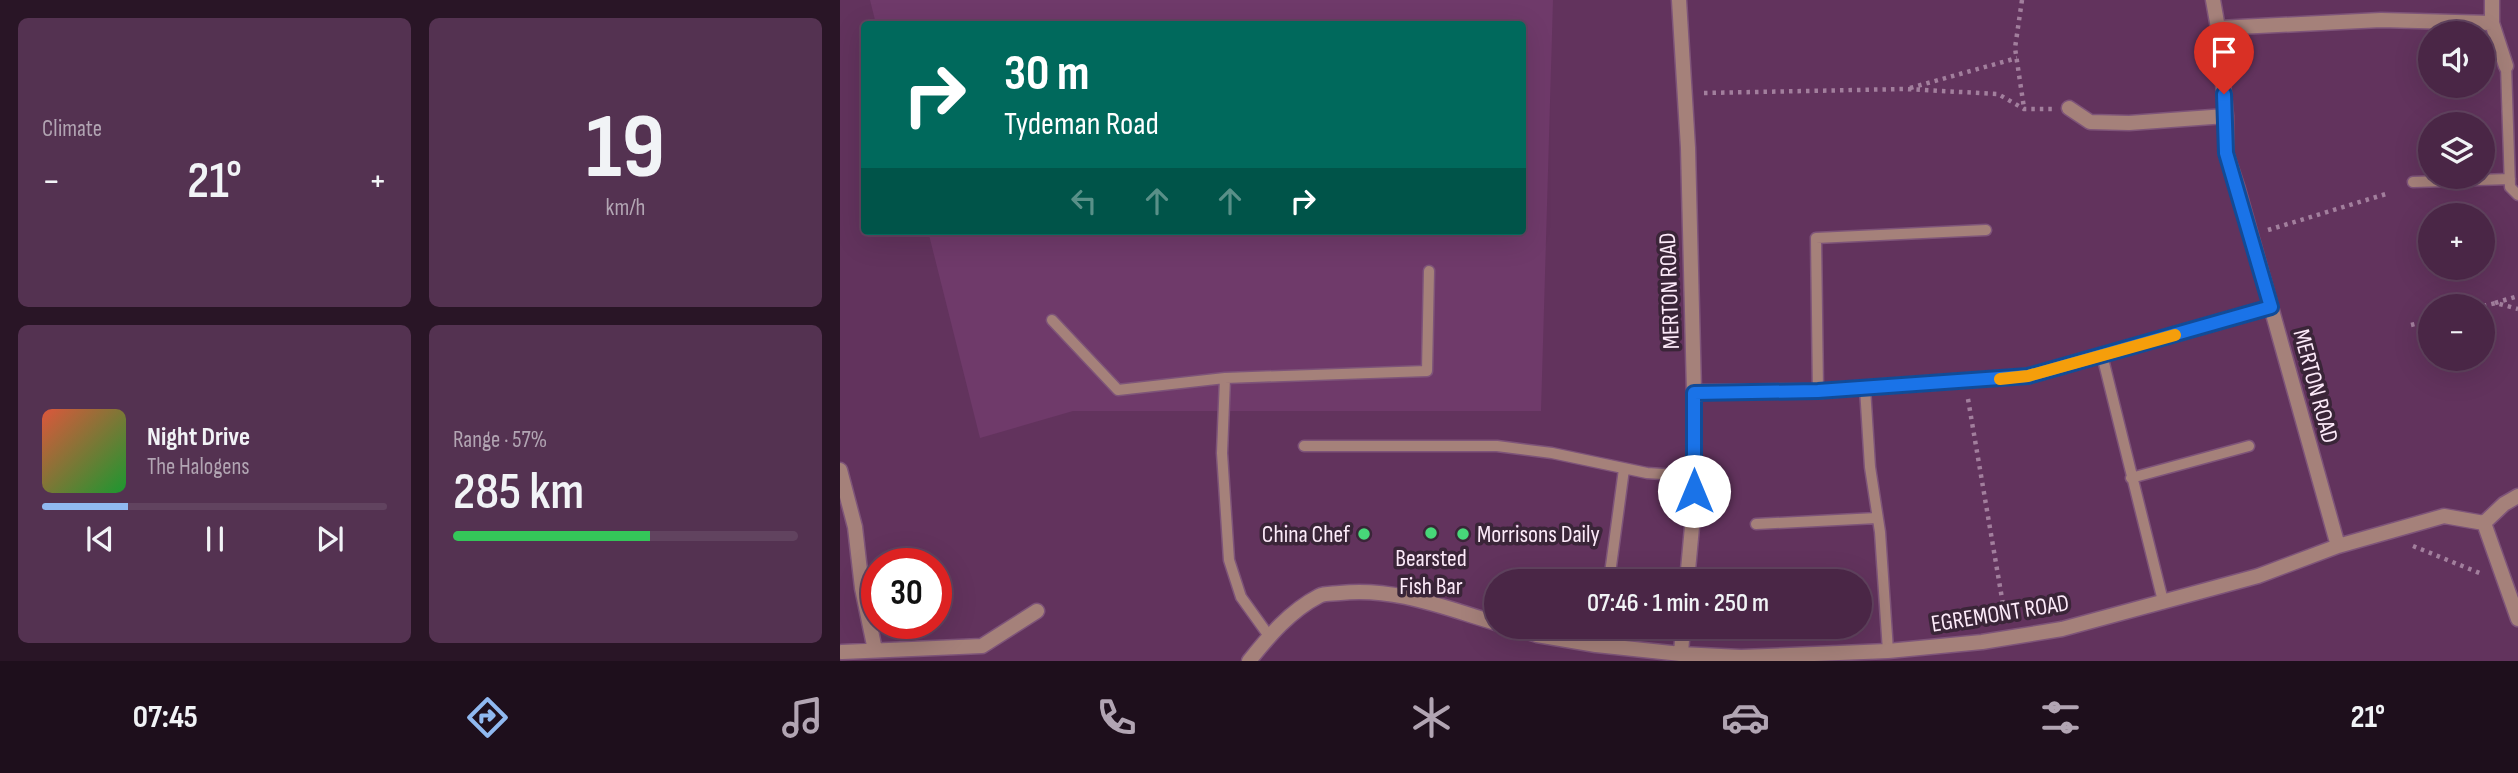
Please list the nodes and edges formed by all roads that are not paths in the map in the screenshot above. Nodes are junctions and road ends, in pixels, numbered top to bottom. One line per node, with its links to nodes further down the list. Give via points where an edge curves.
1 (1679, 0): 22 (street, MERTON ROAD)
2 (2213, 0): 6 (street, MERTON ROAD)
3 (2492, 0): 5 (street)
4 (2418, 21): 6 (street)
5 (2492, 21)
6 (2218, 28): 10 (street, MERTON ROAD)
7 (2495, 32): 8 (street)
8 (2506, 66): 11 (lane)
9 (2069, 108): 10 (street, via 2090,122)
10 (2226, 116): 16 (street, MERTON ROAD, via 2226,153)
11 (2510, 179): 12 (lane); 13 (lane, via 2510,187)
12 (2413, 182)
13 (2518, 195)
14 (1986, 230): 21 (lane, via 1816,237)
15 (1429, 271): 19 (lane, via 1427,371)
16 (2271, 307): 18 (street); 33 (street, MERTON ROAD)
17 (1052, 320): 19 (lane, via 1118,390)
18 (2102, 355): 20 (street, via 2028,376); 28 (lane)
19 (1225, 378): 40 (lane, via 1222,453 1229,560 1241,597)
20 (1865, 388): 21 (street); 30 (lane)
21 (1818, 391): 22 (street)
22 (1694, 393): 27 (street, MERTON ROAD)
23 (1304, 446): 25 (lane, via 1497,446)
24 (2249, 446): 28 (lane)
25 (1624, 469): 27 (lane); 34 (lane)
26 (840, 470): 45 (street, via 855,527)
27 (1694, 476): 35 (street, MERTON ROAD)
28 (2131, 478): 36 (lane)
29 (2518, 496): 31 (street)
30 (1877, 518): 32 (lane); 46 (lane)
31 (2484, 523): 33 (street, EGREMONT ROAD, via 2444,516); 39 (street)
32 (1756, 524)
33 (2338, 546): 36 (street, EGREMONT ROAD, via 2258,576)
34 (1611, 569)
35 (1688, 569)
36 (2163, 601): 46 (street, EGREMONT ROAD, via 2062,629)
37 (1037, 611): 45 (street, via 982,646)
38 (1484, 619): 40 (street, via 1408,596 1361,591 1321,595)
39 (2518, 619)
40 (1269, 636): 49 (street)
41 (1561, 639): 44 (street, EGREMONT ROAD)
42 (1596, 639): 44 (lane)
43 (1682, 639): 48 (street)
44 (1596, 645): 48 (street, EGREMONT ROAD)
45 (875, 650): 47 (street)
46 (1888, 651): 48 (street, EGREMONT ROAD, via 1741,657)
47 (842, 652)
48 (1681, 654)
49 (1249, 661)

